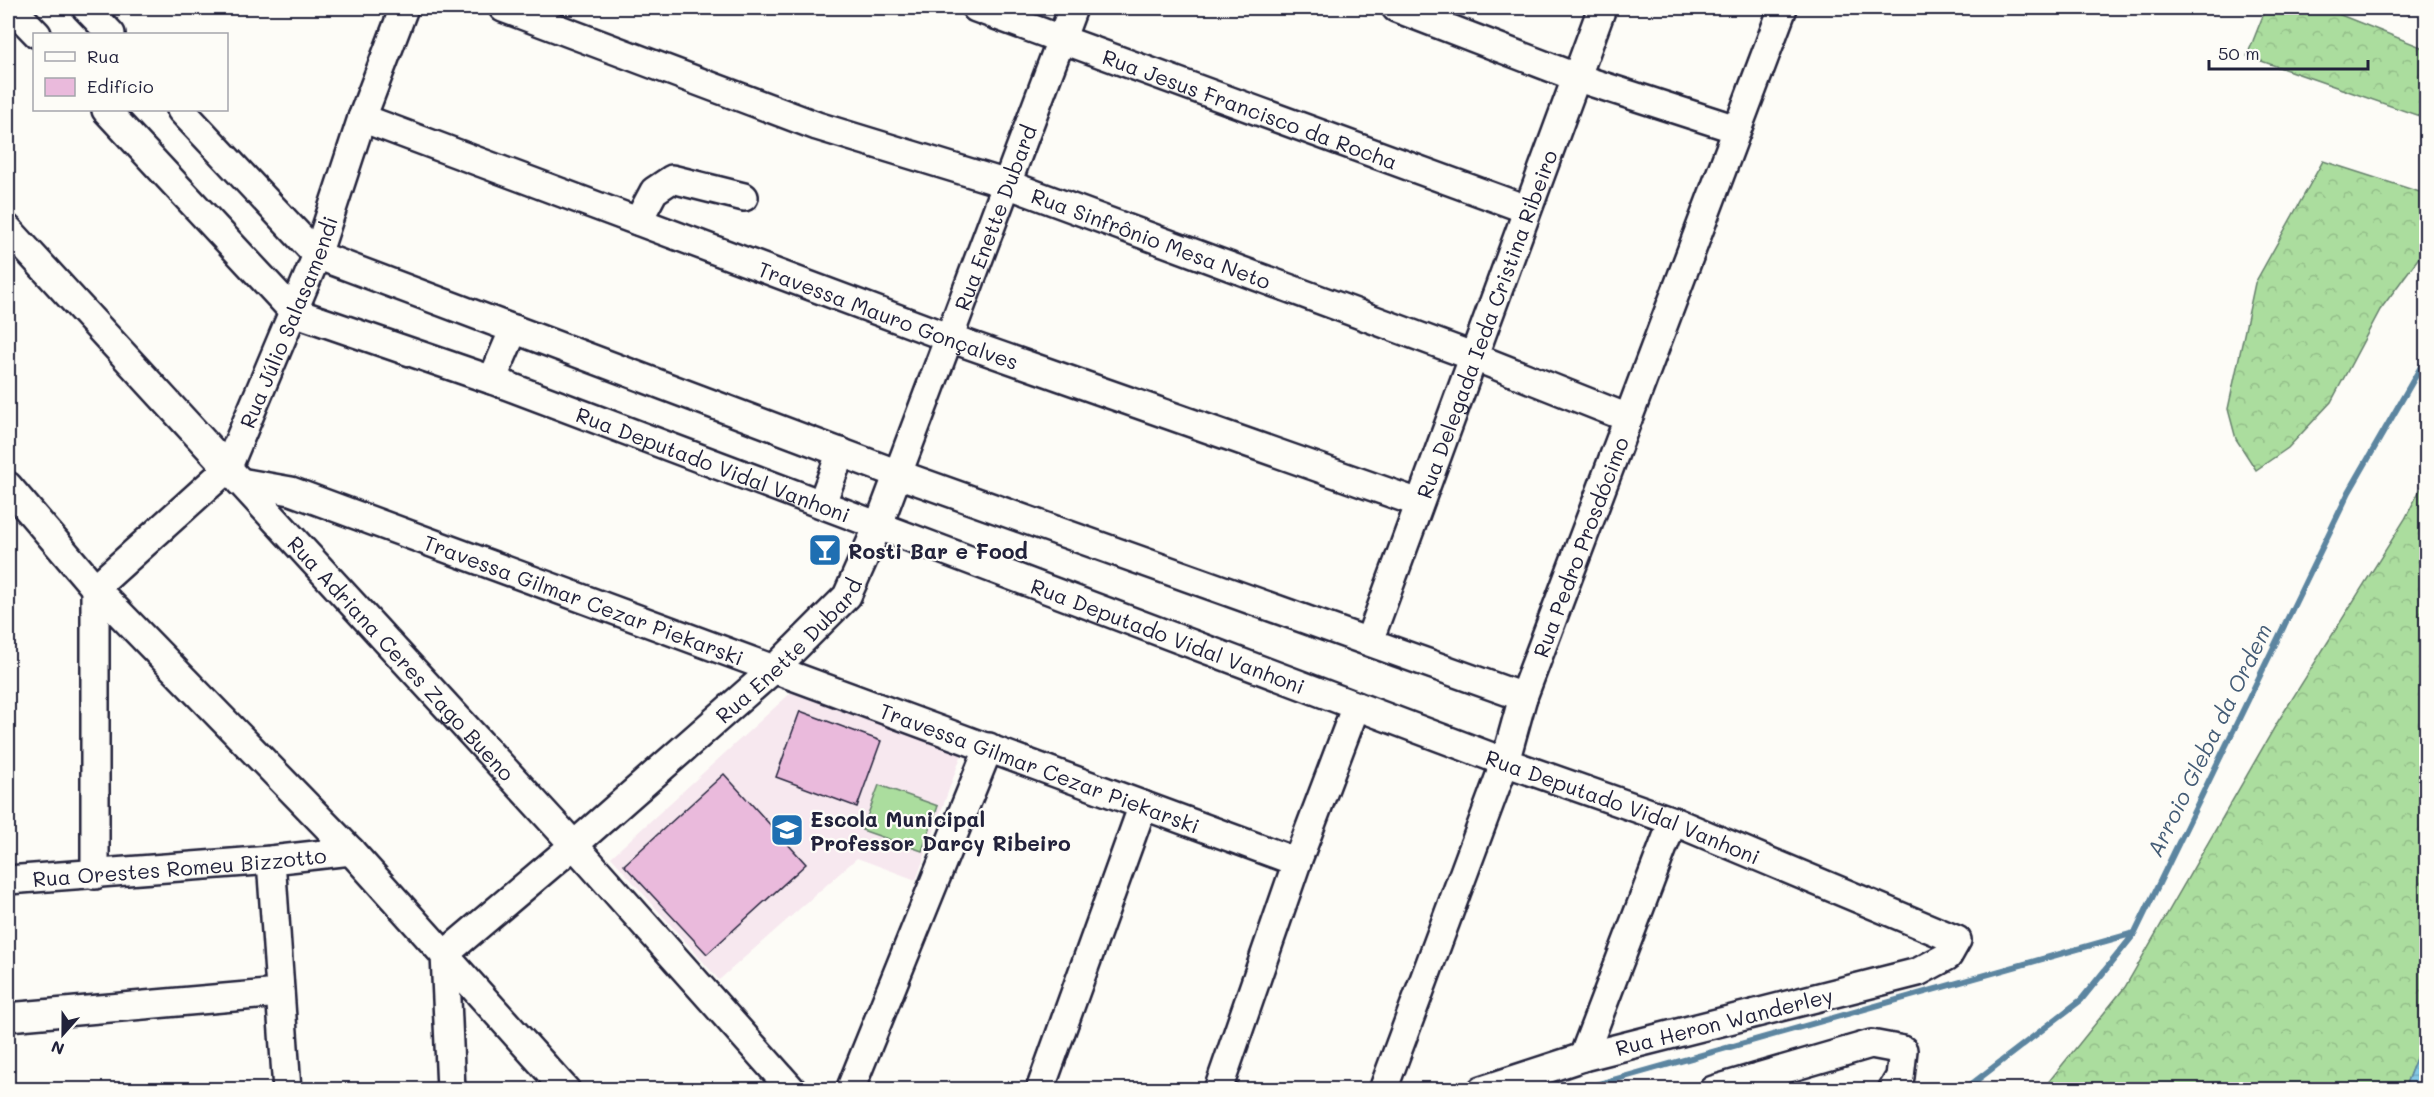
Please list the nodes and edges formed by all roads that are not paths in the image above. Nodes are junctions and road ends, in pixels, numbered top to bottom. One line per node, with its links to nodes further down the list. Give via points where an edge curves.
1 (12, 8): 10 (street)
2 (86, 8): 11 (street)
3 (404, 8): 16 (street, Rua Júlio Salasamendi)
4 (504, 8): 18 (street, Rua Sinfrônio Mesa Neto, via 817,126)
5 (976, 8): 12 (street, Rua Jesus Francisco da Rocha)
6 (1073, 8): 12 (street, Rua Enette Dubard)
7 (1396, 8): 13 (street)
8 (1602, 8): 13 (street, Rua Delegada Ieda Cristina Ribeiro)
9 (1783, 8): 17 (street, Rua Pedro Prosdócimo)
10 (36, 33)
11 (110, 33)
12 (1062, 38): 18 (street, Rua Enette Dubard); 20 (street, Rua Jesus Francisco da Rocha)
13 (1578, 78): 17 (street); 20 (street, Rua Delegada Ieda Cristina Ribeiro)
14 (107, 111): 24 (street, Rua Deputado Vidal Vanhoni)
15 (182, 111): 23 (street)
16 (362, 118): 21 (street, Travessa Mauro Gonçalves); 23 (street, Rua Júlio Salasamendi)
17 (1736, 129): 29 (street, Rua Pedro Prosdócimo)
18 (1007, 184): 26 (street, Rua Enette Dubard); 27 (street, Rua Sinfrônio Mesa Neto)
19 (744, 197): 21 (street, via 672,178 654,191)
20 (1526, 209): 27 (street, Rua Delegada Ieda Cristina Ribeiro)
21 (638, 221): 26 (street, Travessa Mauro Gonçalves)
22 (8, 229): 32 (street, Rua Adriana Ceres Zago Bueno)
23 (318, 255): 24 (street, Rua Júlio Salasamendi); 25 (street)
24 (294, 312): 28 (street, Rua Deputado Vidal Vanhoni); 32 (street, Rua Júlio Salasamendi)
25 (514, 329): 28 (street); 30 (street)
26 (947, 337): 31 (street, Rua Enette Dubard); 35 (street, Travessa Mauro Gonçalves)
27 (1472, 356): 29 (street, Rua Sinfrônio Mesa Neto); 35 (street, Rua Delegada Ieda Cristina Ribeiro)
28 (492, 380): 34 (street, Rua Deputado Vidal Vanhoni)
29 (1628, 418): 40 (street, Rua Pedro Prosdócimo)
30 (841, 452): 31 (street); 34 (street)
31 (898, 474): 36 (street, Rua Enette Dubard); 38 (street)
32 (234, 476): 37 (street, Rua Júlio Salasamendi); 39 (street, Travessa Gilmar Cezar Piekarski, via 291,491); 46 (street, Rua Adriana Ceres Zago Bueno)
33 (8, 486): 37 (street)
34 (822, 503): 36 (street, Rua Deputado Vidal Vanhoni)
35 (1419, 503): 38 (street, Rua Delegada Ieda Cristina Ribeiro)
36 (879, 524): 39 (street, Rua Enette Dubard, via 847,596); 41 (street, Rua Deputado Vidal Vanhoni)
37 (95, 588): 47 (street); 50 (street)
38 (1368, 641): 40 (street)
39 (775, 668): 42 (street, Travessa Gilmar Cezar Piekarski); 46 (street, Rua Enette Dubard)
40 (1523, 697): 43 (street, Rua Pedro Prosdócimo)
41 (1356, 706): 43 (street, Rua Deputado Vidal Vanhoni); 49 (street)
42 (989, 747): 44 (street, Travessa Gilmar Cezar Piekarski); 61 (street)
43 (1505, 762): 45 (street, Rua Deputado Vidal Vanhoni); 64 (street, Rua Pedro Prosdócimo)
44 (1143, 805): 49 (street, Travessa Gilmar Cezar Piekarski); 62 (street)
45 (1673, 821): 52 (street, Rua Deputado Vidal Vanhoni); 56 (street)
46 (574, 845): 53 (street, Rua Enette Dubard); 60 (street, Rua Adriana Ceres Zago Bueno)
47 (351, 851): 48 (street, Rua Orestes Romeu Bizzotto); 53 (street)
48 (271, 860): 50 (street, Rua Orestes Romeu Bizzotto); 54 (street)
49 (1297, 862): 63 (street)
50 (95, 874): 51 (street, Rua Orestes Romeu Bizzotto)
51 (8, 880)
52 (1958, 940): 56 (street, Rua Heron Wanderley, via 1948,956 1918,972)
53 (445, 954): 58 (street); 59 (street)
54 (280, 993): 55 (street); 57 (street)
55 (8, 1017)
56 (1583, 1057): 65 (street, Rua Heron Wanderley)
57 (287, 1089)
58 (451, 1089)
59 (566, 1089)
60 (792, 1089)
61 (850, 1089)
62 (1040, 1089)
63 (1218, 1089)
64 (1383, 1089)
65 (1482, 1089)
66 (1713, 1089): 67 (street, via 1870,1044 1903,1050 1900,1077)
67 (1892, 1089)

